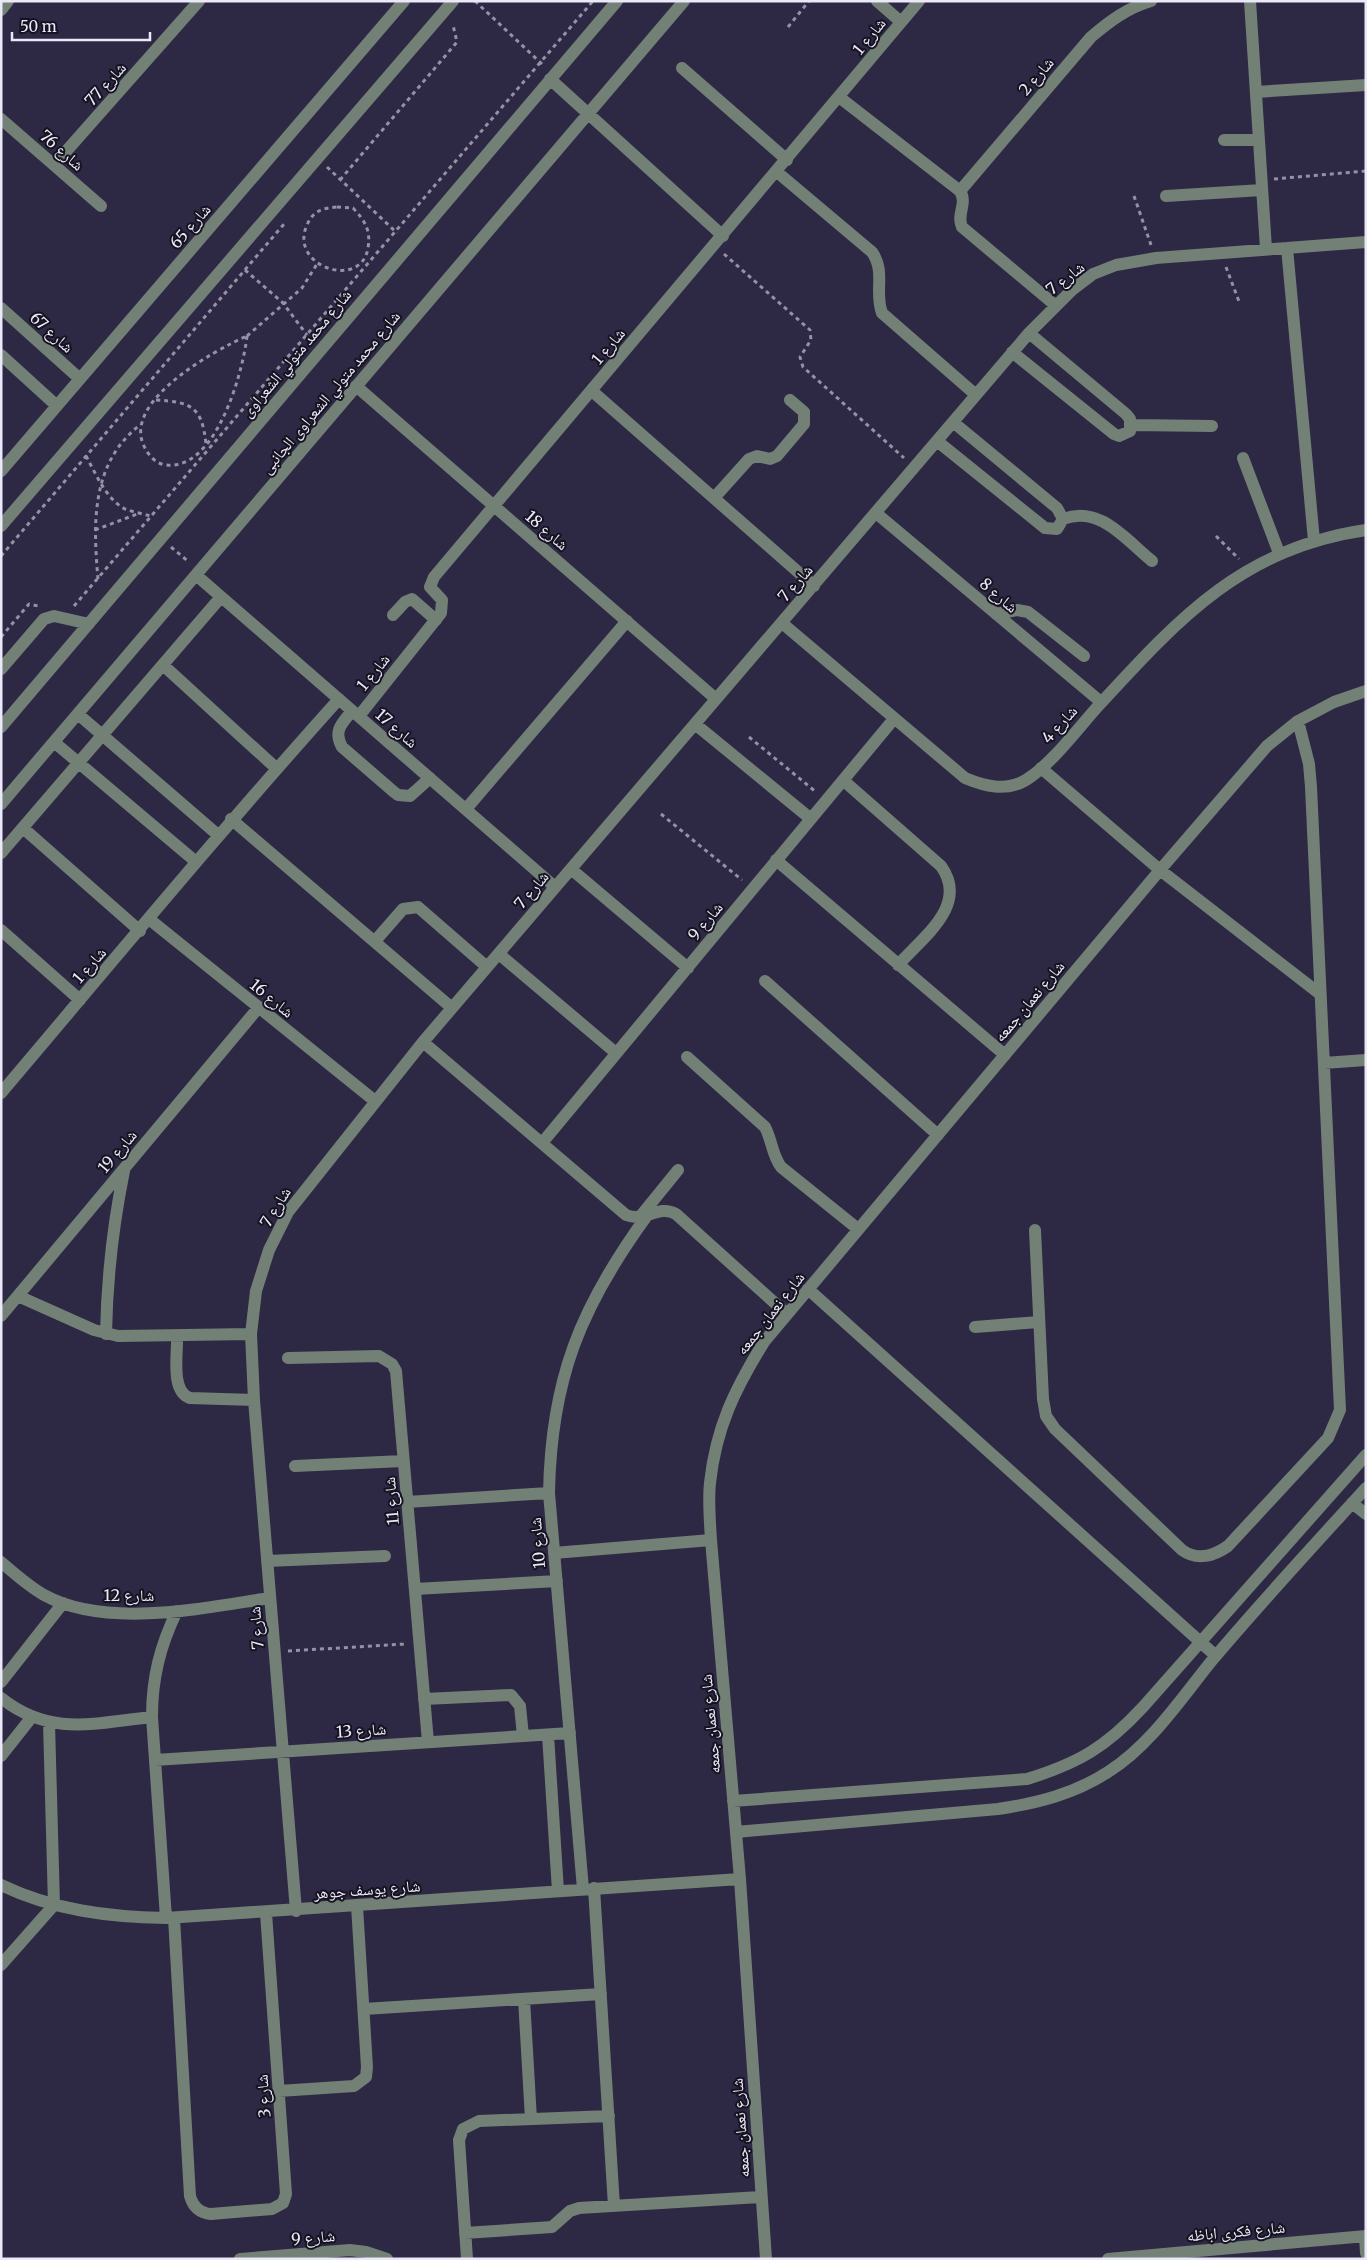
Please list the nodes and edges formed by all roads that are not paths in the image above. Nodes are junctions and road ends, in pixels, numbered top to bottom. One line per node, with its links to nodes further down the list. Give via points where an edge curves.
1 (8, 1): 11 (street)
2 (199, 1): 23 (street, شارع 77)
3 (404, 1): 38 (street, شارع 65)
4 (453, 1): 54 (street)
5 (617, 1): 14 (street, شارع محمد متولي الشعراوى)
6 (684, 1): 18 (street, شارع محمد متولي الشعراوى الجانبى)
7 (878, 1): 12 (street)
8 (919, 1): 12 (street, شارع 1)
9 (1151, 1): 26 (street, شارع 2, via 1112,19 1091,37)
10 (1250, 1): 16 (street)
11 (1, 10)
12 (901, 22): 17 (street, شارع 1)
13 (682, 68): 22 (street)
14 (552, 77): 18 (street); 67 (street, شارع محمد متولي الشعراوى)
15 (1366, 85): 16 (street)
16 (1256, 92): 21 (street)
17 (839, 98): 22 (street, شارع 1); 26 (street)
18 (587, 113): 29 (street); 39 (street, شارع محمد متولي الشعراوى الجانبى)
19 (1, 119): 23 (street, شارع 76)
20 (1224, 140): 21 (street)
21 (1259, 140): 25 (street)
22 (787, 160): 24 (street, شارع 1)
23 (54, 165): 28 (street, شارع 76)
24 (777, 172): 29 (street, شارع 1); 41 (street, via 872,252 880,267 878,294 882,313)
25 (1262, 185): 27 (street); 32 (street)
26 (960, 191): 33 (street, via 964,200 960,218 962,227)
27 (1166, 196)
28 (101, 206)
29 (719, 241): 40 (street, شارع 1)
30 (1366, 242): 31 (street, شارع 7)
31 (1286, 248): 32 (street, شارع 7); 56 (street)
32 (1266, 249): 33 (street, شارع 7, via 1156,258 1116,265 1093,274)
33 (1056, 305): 35 (street, شارع 7)
34 (1, 308): 38 (street, شارع 67)
35 (1029, 333): 36 (street, شارع 7); 45 (street, via 1126,414)
36 (1012, 352): 41 (street, شارع 7); 45 (street, via 1114,434 1125,434)
37 (1, 355): 43 (street)
38 (80, 379): 43 (street, شارع 65)
39 (356, 386): 51 (street, شارع 18); 59 (street, شارع محمد متولي الشعراوى الجانبى)
40 (592, 391): 50 (street); 51 (street, شارع 1)
41 (976, 395): 44 (street, شارع 7)
42 (790, 400): 50 (street, via 804,412 804,424 777,456 749,459)
43 (57, 406): 49 (street, شارع 65)
44 (953, 422): 47 (street, شارع 7); 53 (street, via 1057,508)
45 (1132, 425): 46 (street)
46 (1212, 426)
47 (937, 441): 52 (street, شارع 7); 53 (street, via 1045,528 1056,529)
48 (1243, 458): 57 (street)
49 (1, 471)
50 (714, 498): 60 (street)
51 (494, 506): 64 (street, شارع 1, via 431,580 430,587 440,596 443,605); 65 (street, شارع 18)
52 (876, 513): 60 (street, شارع 7); 62 (street, شارع 8)
53 (1063, 519): 58 (street, via 1085,514 1096,517)
54 (1, 526)
55 (1366, 530): 56 (street, شارع 4)
56 (1314, 541): 57 (street, شارع 4)
57 (1279, 553): 74 (street, شارع 4, via 1216,590)
58 (1152, 561)
59 (198, 572): 61 (street, شارع 17); 76 (street, شارع محمد متولي الشعراوى الجانبى)
60 (814, 586): 66 (street, شارع 7)
61 (221, 597): 69 (street); 72 (street, شارع 17)
62 (996, 614): 68 (street, via 1017,610 1028,612); 74 (street, شارع 8)
63 (393, 615): 64 (street, via 405,602 412,600)
64 (436, 620): 75 (street, شارع 1)
65 (627, 621): 73 (street, شارع 18); 89 (street)
66 (782, 623): 73 (street, شارع 7); 77 (street, شارع 4)
67 (89, 624): 70 (street, via 54,616 44,619); 80 (street, شارع محمد متولي الشعراوى)
68 (1084, 656)
69 (163, 664): 81 (street); 84 (street)
70 (1, 668)
71 (1366, 691): 78 (street, شارع نعمان جمعه, via 1334,702)
72 (338, 699): 75 (street, شارع 17); 84 (street, شارع 1)
73 (716, 699): 79 (street, شارع 7)
74 (1101, 702): 85 (street, شارع 4)
75 (355, 714): 86 (street, شارع 17); 86 (street, شارع 1, via 340,724 339,742 394,792 410,796)
76 (78, 715): 81 (street); 82 (street, شارع محمد متولي الشعراوى الجانبى)
77 (893, 720): 85 (street, شارع 4, via 964,778 984,786 1005,787 1025,781); 87 (street, شارع 9)
78 (1298, 721): 98 (street, شارع نعمان جمعه, via 1267,746); 109 (street, via 1311,787)
79 (695, 724): 91 (street); 97 (street, شارع 7)
80 (1, 726)
81 (102, 736): 83 (street); 93 (street)
82 (54, 742): 83 (street); 88 (street, شارع محمد متولي الشعراوى الجانبى)
83 (78, 763): 92 (street); 96 (street)
84 (276, 768): 90 (street, شارع 1)
85 (1042, 768): 98 (street)
86 (430, 778): 89 (street, شارع 17)
87 (844, 781): 91 (street, شارع 9); 105 (street, via 941,866 952,888 945,913)
88 (1, 804)
89 (466, 809): 99 (street, شارع 17)
90 (231, 819): 93 (street, شارع 1); 103 (street)
91 (811, 819): 95 (street, شارع 9)
92 (23, 828): 94 (street); 102 (street)
93 (218, 835): 96 (street, شارع 1)
94 (1, 853)
95 (776, 860): 105 (street); 107 (street, شارع 9)
96 (195, 861): 100 (street, شارع 1)
97 (571, 869): 99 (street, شارع 7); 107 (street)
98 (1160, 870): 109 (street); 115 (street, شارع نعمان جمعه)
99 (556, 887): 104 (street, شارع 7)
100 (149, 919): 102 (street, شارع 1); 111 (street, شارع 16)
101 (1, 930): 110 (street)
102 (140, 931): 110 (street, شارع 1)
103 (375, 941): 106 (street, via 403,909 418,907); 112 (street)
104 (499, 954): 106 (street, شارع 7); 114 (street)
105 (898, 965): 115 (street)
106 (487, 967): 112 (street, شارع 7)
107 (688, 968): 114 (street, شارع 9)
108 (764, 981): 121 (street)
109 (1320, 994): 118 (street)
110 (80, 1000): 119 (street, شارع 1)
111 (259, 1007): 120 (street, شارع 16); 123 (street, شارع 19)
112 (452, 1008): 113 (street, شارع 7)
113 (423, 1042): 120 (street, شارع 7); 122 (street)
114 (616, 1053): 122 (street, شارع 9)
115 (1005, 1055): 121 (street, شارع نعمان جمعه)
116 (686, 1057): 126 (street, via 765,1127 774,1155 782,1166)
117 (1366, 1060): 118 (street)
118 (1324, 1063): 132 (street, via 1340,1410 1328,1438 1228,1546 1216,1554 1188,1555 1055,1429 1046,1416 1043,1399)
119 (1, 1093)
120 (375, 1102): 135 (street, شارع 7, via 288,1212 269,1250 256,1291)
121 (938, 1135): 126 (street, شارع نعمان جمعه)
122 (542, 1143): 125 (street, via 626,1215)
123 (124, 1168): 129 (street, شارع 19); 134 (street, via 108,1278)
124 (678, 1170): 125 (street, شارع 10)
125 (643, 1218): 130 (street, via 661,1210 676,1214); 143 (street, شارع 10, via 604,1279 565,1367 552,1430)
126 (858, 1229): 128 (street, شارع نعمان جمعه)
127 (1035, 1230): 132 (street)
128 (808, 1289): 130 (street, شارع نعمان جمعه); 157 (street)
129 (18, 1296): 131 (street, شارع 19); 134 (street)
130 (787, 1314): 147 (street, شارع نعمان جمعه, via 764,1342 737,1385 719,1433 710,1484)
131 (1, 1316)
132 (1039, 1322): 133 (street)
133 (975, 1327)
134 (106, 1334): 136 (street)
135 (252, 1334): 136 (street); 138 (street, شارع 7)
136 (178, 1336): 138 (street, via 178,1386 182,1394 190,1398)
137 (288, 1358): 140 (street, شارع 11, via 378,1356 392,1364 396,1371)
138 (254, 1400): 150 (street, شارع 7)
139 (1366, 1455): 157 (street)
140 (404, 1461): 141 (street); 144 (street, شارع 11)
141 (295, 1466)
142 (1366, 1488): 145 (street)
143 (549, 1494): 144 (street); 148 (street, شارع 10)
144 (407, 1502): 153 (street, شارع 11)
145 (1352, 1503): 146 (street); 158 (street)
146 (1366, 1514)
147 (711, 1540): 148 (street); 172 (street, شارع نعمان جمعه)
148 (554, 1553): 152 (street, شارع 10)
149 (386, 1556): 150 (street)
150 (267, 1561): 154 (street, شارع 7)
151 (1, 1562): 155 (street, شارع 12, via 30,1586)
152 (557, 1580): 153 (street); 165 (street, شارع 10)
153 (415, 1589): 161 (street, شارع 11)
154 (270, 1598): 156 (street, شارع 12); 169 (street, شارع 7)
155 (63, 1604): 156 (street, شارع 12, via 98,1612); 159 (street)
156 (177, 1611): 162 (street, via 156,1662)
157 (1201, 1642): 158 (street); 172 (street, via 1119,1732 1091,1753 1060,1768 1027,1779 993,1783)
158 (1216, 1656): 173 (street, via 1133,1753 1085,1786 1058,1797 998,1809)
159 (1, 1682)
160 (1, 1698): 163 (street)
161 (424, 1699): 167 (street, via 511,1695 520,1706); 168 (street, شارع 11)
162 (152, 1716): 164 (street, via 67,1725); 171 (street)
163 (31, 1718): 164 (street); 170 (street)
164 (49, 1723): 178 (street)
165 (570, 1733): 166 (street, شارع 13); 176 (street, شارع 10)
166 (548, 1734): 167 (street, شارع 13); 177 (street)
167 (523, 1736): 168 (street, شارع 13)
168 (428, 1742): 169 (street, شارع 13)
169 (282, 1751): 171 (street, شارع 13); 180 (street, شارع 7)
170 (1, 1756)
171 (155, 1760): 182 (street)
172 (734, 1802): 173 (street, شارع نعمان جمعه)
173 (736, 1832): 174 (street, شارع نعمان جمعه)
174 (740, 1879): 176 (street, شارع يوسف جوهر); 190 (street, شارع نعمان جمعه)
175 (1, 1885): 178 (street, شارع يوسف جوهر)
176 (588, 1889): 177 (street, شارع يوسف جوهر); 184 (street, شارع 10)
177 (558, 1891): 179 (street, شارع يوسف جوهر)
178 (54, 1905): 182 (street, شارع يوسف جوهر, via 92,1914); 183 (street)
179 (357, 1906): 180 (street, شارع يوسف جوهر); 186 (street)
180 (296, 1911): 181 (street, شارع يوسف جوهر)
181 (266, 1913): 182 (street, شارع يوسف جوهر); 187 (street, شارع 3)
182 (170, 1918): 187 (street, شارع 3, via 190,2196 195,2207 205,2214 272,2209 283,2203 286,2194)
183 (1, 1965)
184 (601, 1994): 185 (street); 188 (street, شارع 10)
185 (524, 1999): 186 (street); 189 (street)
186 (364, 2009): 187 (street, via 367,2067 362,2081 354,2086)
187 (278, 2091)
188 (608, 2116): 189 (street); 191 (street, شارع 10)
189 (531, 2119): 192 (street, via 479,2121 464,2129 459,2140)
190 (760, 2197): 191 (street); 199 (street, شارع نعمان جمعه)
191 (614, 2206): 192 (street, via 574,2209 552,2227)
192 (465, 2233): 198 (street)
193 (1365, 2236): 194 (street); 195 (street, شارع فكرى اباظه)
194 (1366, 2253)
195 (1134, 2258): 200 (street, شارع فكرى اباظه)
196 (240, 2259): 197 (street, شارع 9, via 350,2250)
197 (386, 2259)
198 (467, 2259)
199 (766, 2259)
200 (1108, 2259)

